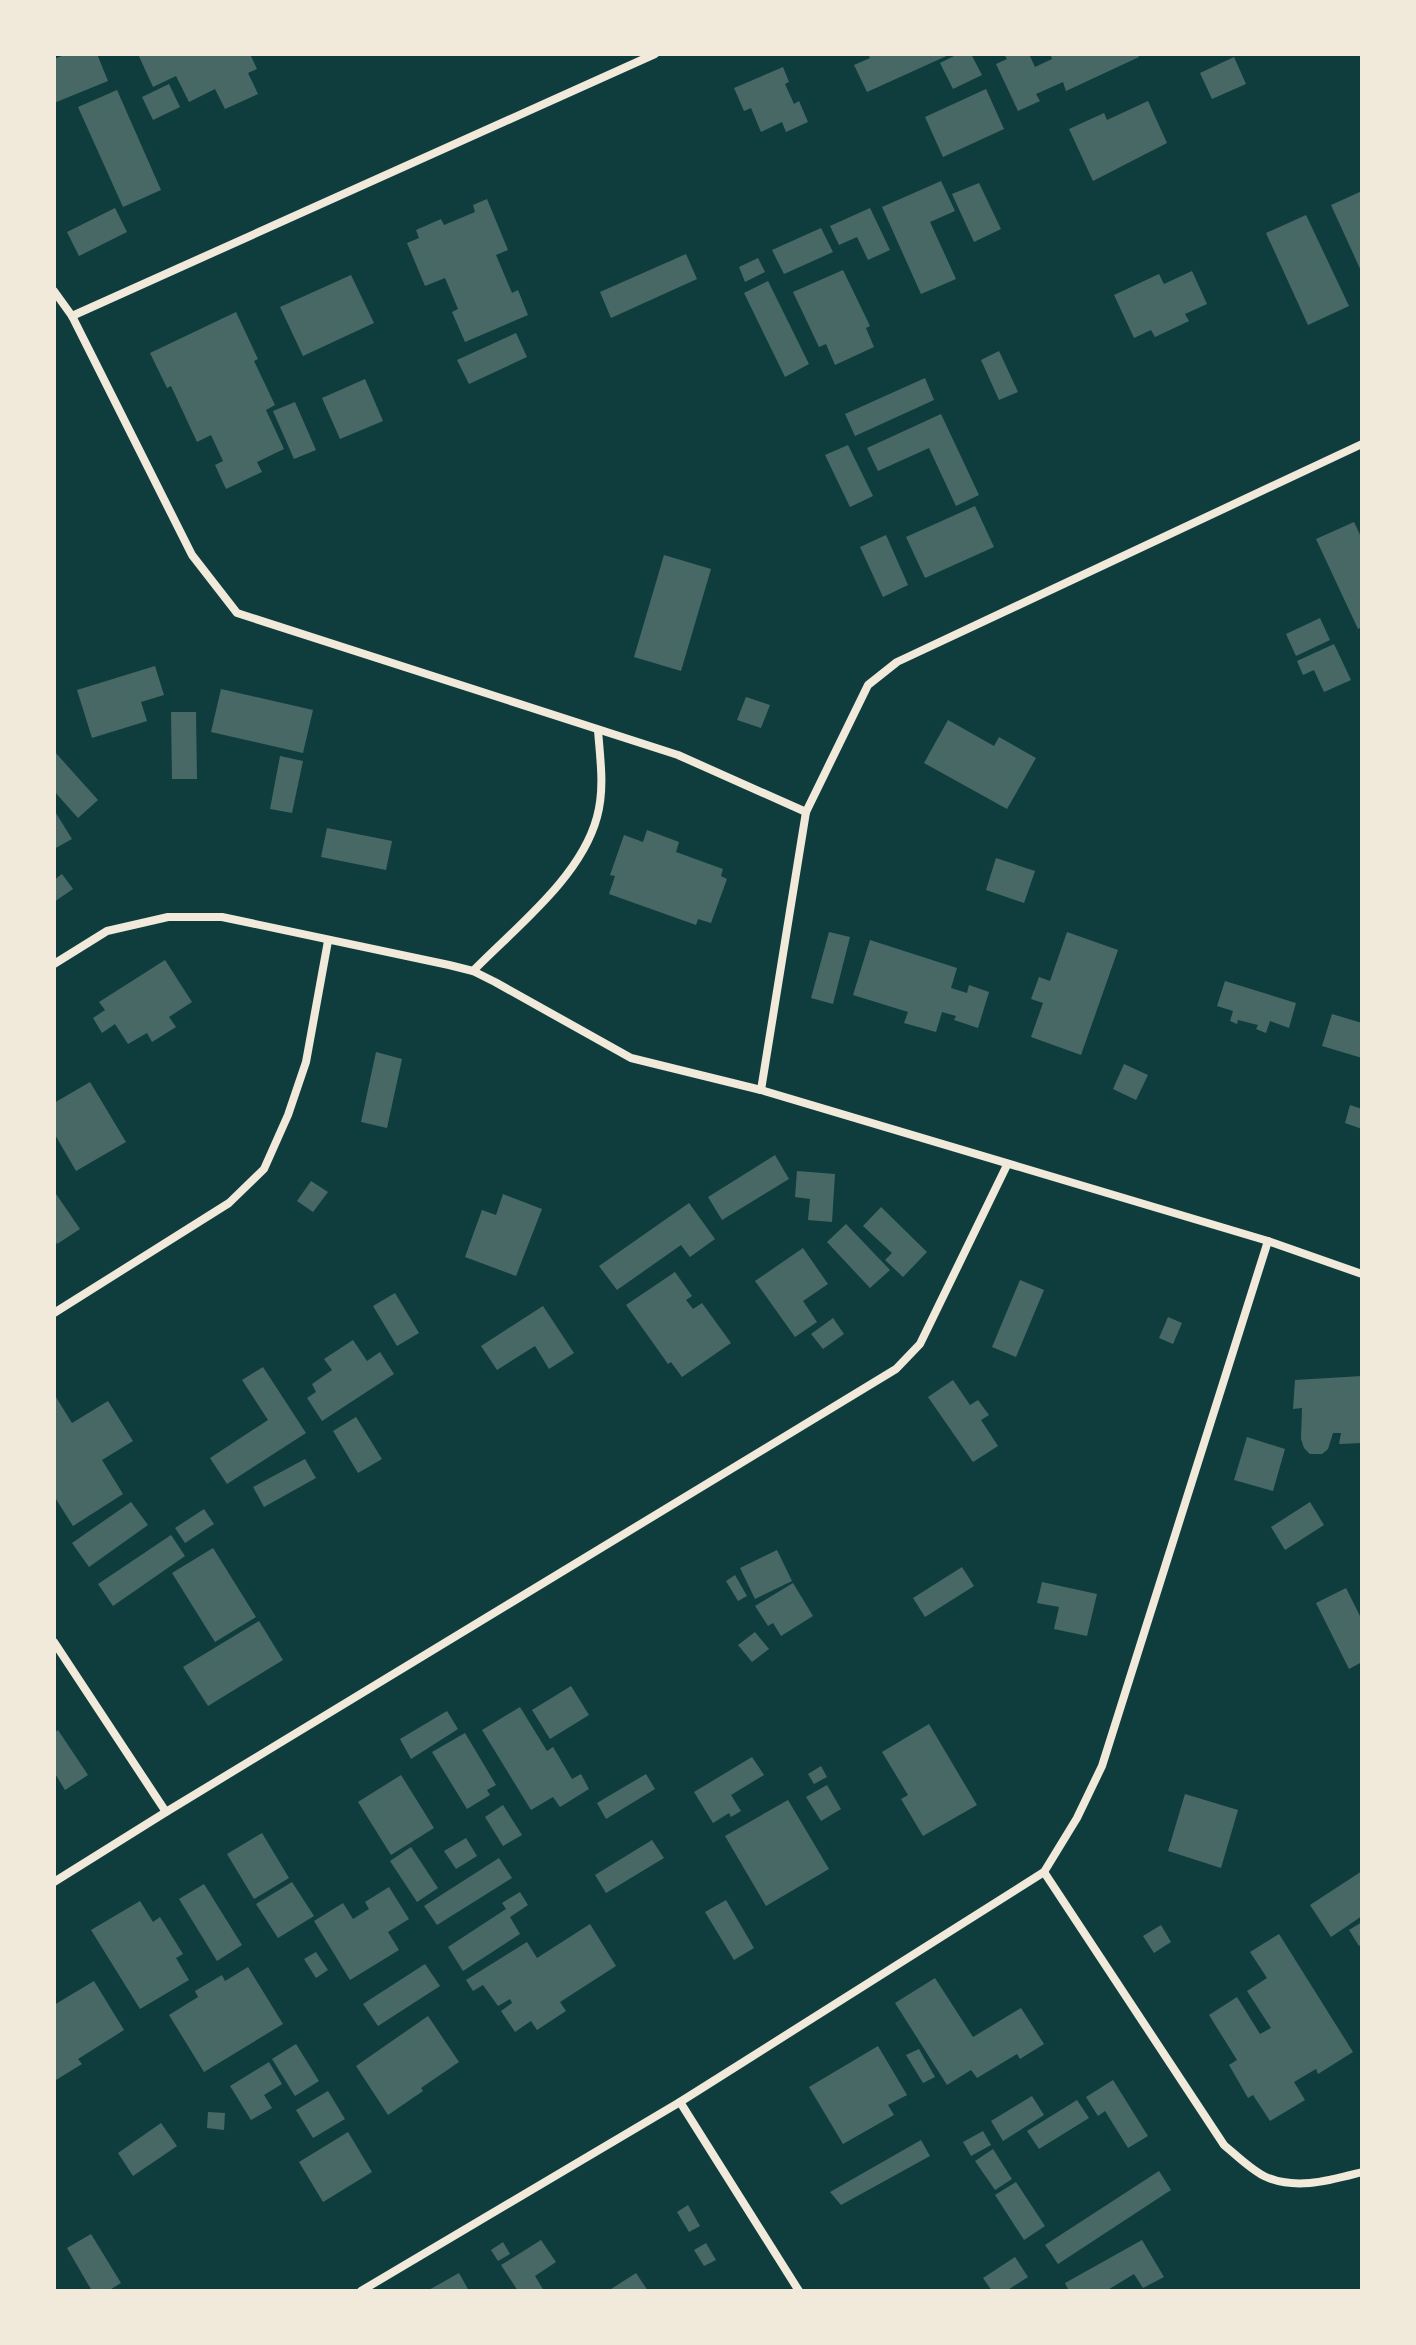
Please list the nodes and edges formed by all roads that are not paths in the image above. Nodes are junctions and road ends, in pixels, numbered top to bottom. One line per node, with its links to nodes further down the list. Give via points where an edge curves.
1 (655, 54): 3 (street)
2 (54, 291): 3 (street)
3 (72, 316): 5 (street, via 192,555 237,613)
4 (1362, 444): 6 (street, via 897,662 868,685)
5 (598, 730): 6 (street, via 678,755); 9 (street, via 602,787 586,845 554,888)
6 (806, 812): 10 (street)
7 (328, 941): 8 (street, via 222,917 168,917 107,931); 9 (street); 14 (street, via 306,1062 264,1169 229,1203)
8 (54, 964)
9 (473, 971): 10 (street, via 631,1058)
10 (761, 1090): 11 (street)
11 (1007, 1165): 12 (street); 16 (street, via 920,1344 896,1369)
12 (1268, 1241): 13 (street); 17 (street, via 1102,1766)
13 (1362, 1274)
14 (54, 1313)
15 (54, 1642): 16 (street)
16 (166, 1812): 18 (street)
17 (1044, 1872): 19 (street); 20 (street, via 1224,2145 1264,2176 1293,2183)
18 (54, 1882)
19 (680, 2102): 21 (street); 22 (street)
20 (1362, 2172)
21 (361, 2291)
22 (799, 2291)

